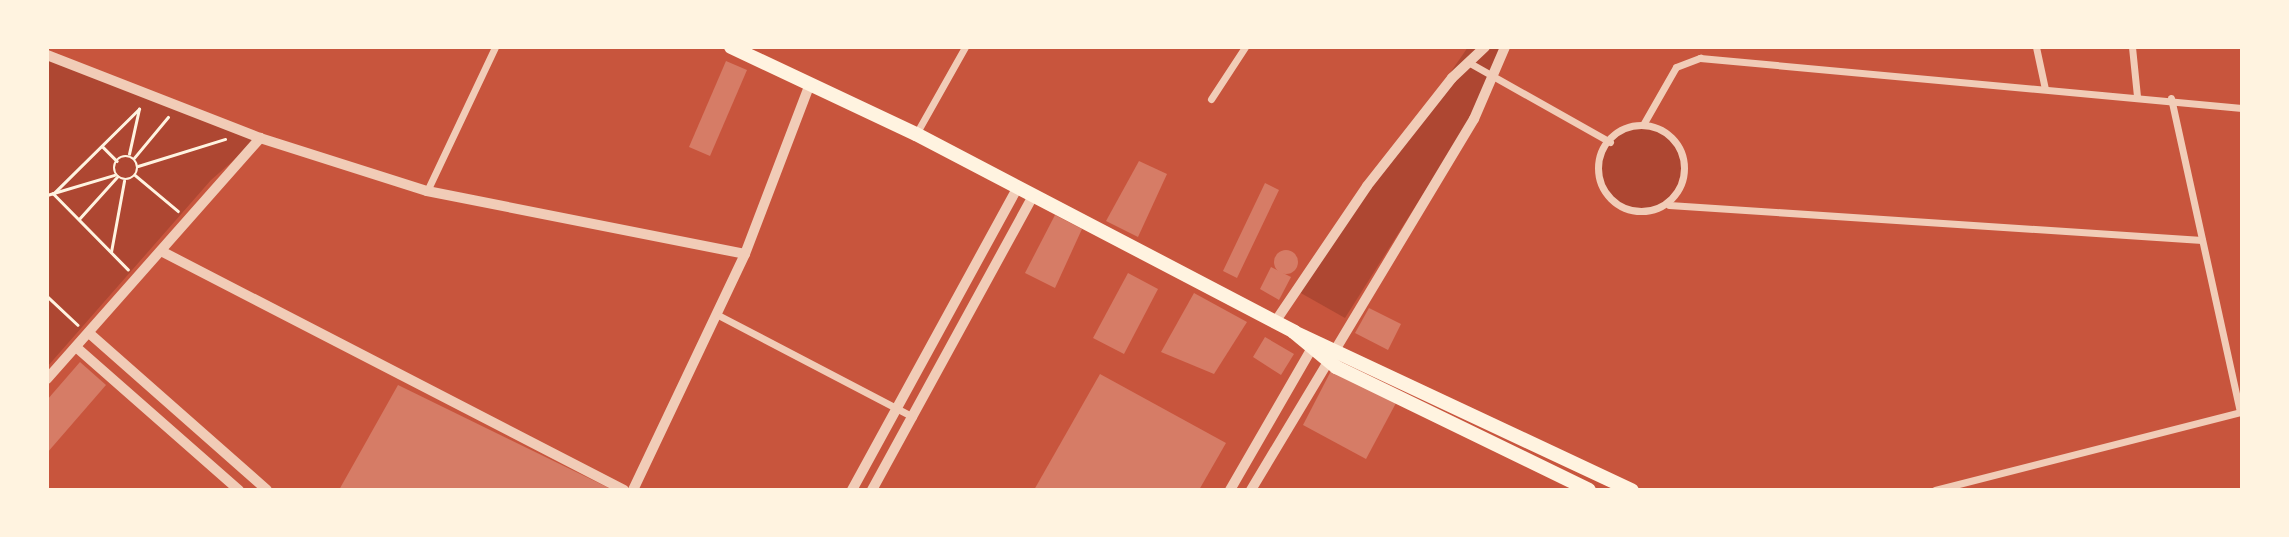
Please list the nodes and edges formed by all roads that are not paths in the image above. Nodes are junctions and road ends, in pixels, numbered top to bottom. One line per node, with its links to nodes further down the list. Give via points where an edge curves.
1 (495, 47): 23 (street)
2 (731, 47): 12 (main road)
3 (965, 47): 19 (street)
4 (1245, 47): 16 (street)
5 (1485, 47): 10 (street)
6 (1505, 47): 11 (street)
7 (2036, 47): 13 (street)
8 (2132, 47): 14 (street)
9 (47, 55): 20 (street)
10 (1468, 62): 11 (street); 32 (street, via 1367,186)
11 (1493, 79): 21 (street); 36 (street)
12 (810, 83): 19 (main road); 30 (street)
13 (2045, 89): 14 (street); 18 (street, via 1700,58 1676,67)
14 (2137, 96): 15 (street)
15 (2171, 98): 17 (street); 27 (street)
16 (1210, 99)
17 (2242, 108)
18 (1644, 123): 21 (street, via 1618,130); 25 (street, via 1658,126 1678,146 1680,181)
19 (916, 134): 22 (main road)
20 (257, 142): 23 (street); 29 (street)
21 (1609, 142): 25 (street, via 1601,168 1603,194 1638,211)
22 (1018, 187): 24 (main road); 26 (street)
23 (427, 191): 30 (street)
24 (1034, 194): 28 (street); 32 (main road)
25 (1669, 205): 27 (street)
26 (989, 240): 28 (street); 41 (street)
27 (2202, 240): 42 (street)
28 (1003, 249): 44 (street)
29 (161, 251): 34 (street); 51 (street)
30 (745, 254): 31 (street)
31 (718, 315): 41 (street); 52 (street)
32 (1275, 322): 33 (main road)
33 (1294, 332): 35 (main road); 38 (main road)
34 (89, 333): 37 (street); 43 (street)
35 (1318, 338): 36 (main road); 38 (street)
36 (1335, 345): 39 (street); 45 (main road)
37 (76, 347): 40 (street); 46 (street)
38 (1310, 351): 39 (main road); 54 (street)
39 (1326, 360): 47 (main road); 55 (street)
40 (47, 379)
41 (897, 408): 44 (street); 48 (street)
42 (2241, 412): 58 (street)
43 (185, 417): 46 (street); 50 (street)
44 (913, 417): 53 (street)
45 (1486, 421): 47 (main road); 57 (main road)
46 (172, 431): 49 (street)
47 (1478, 435): 56 (main road)
48 (856, 488)
49 (239, 490)
50 (267, 490)
51 (624, 490)
52 (634, 490)
53 (872, 490)
54 (1230, 490)
55 (1251, 490)
56 (1589, 490)
57 (1632, 490)
58 (1935, 490)

